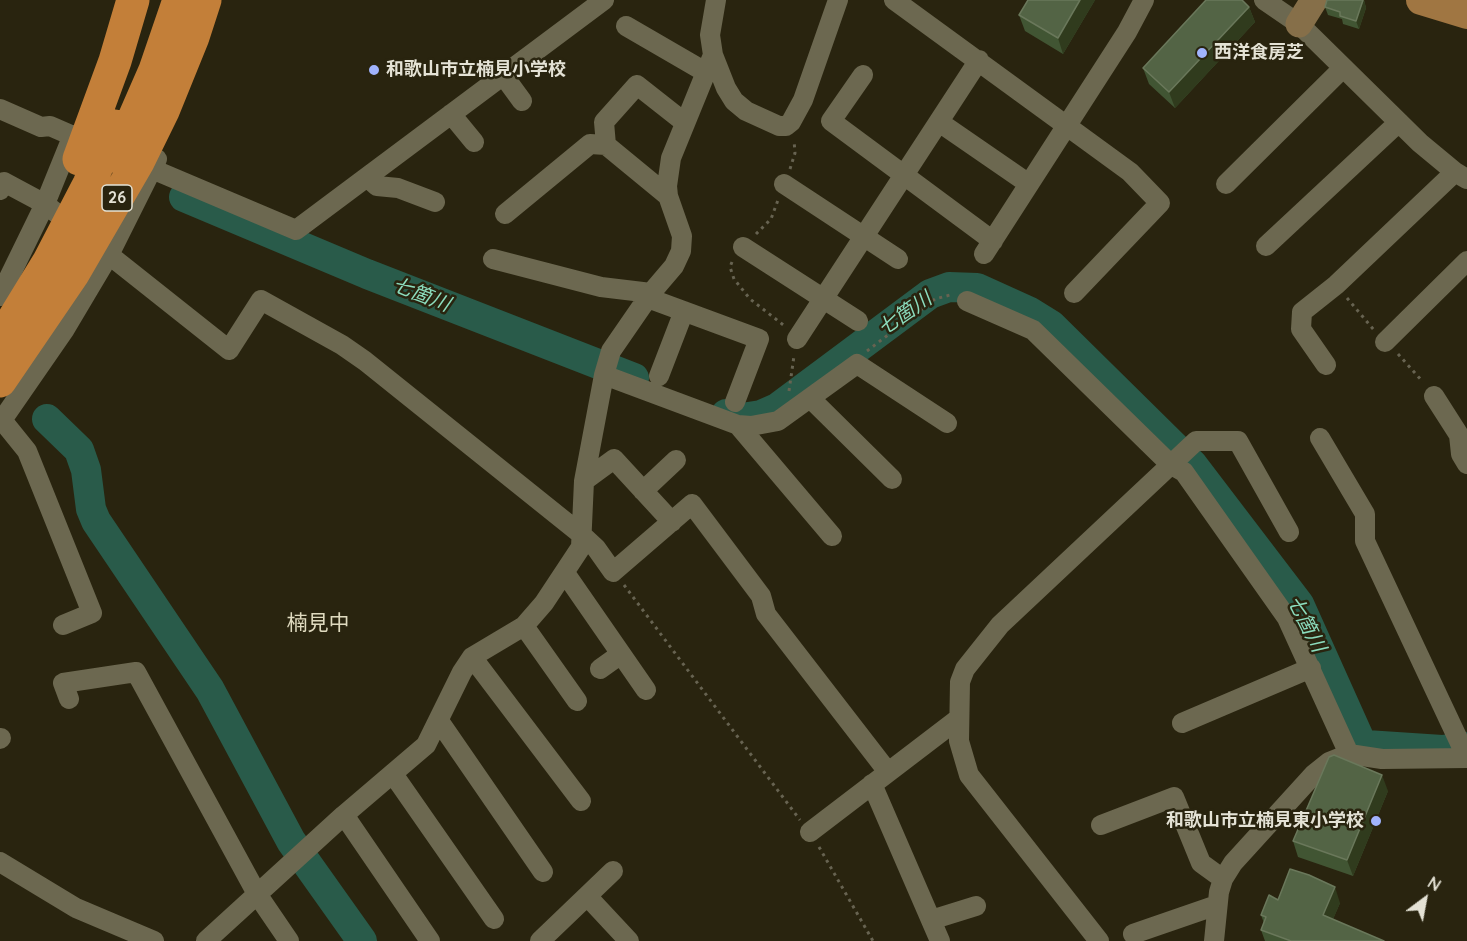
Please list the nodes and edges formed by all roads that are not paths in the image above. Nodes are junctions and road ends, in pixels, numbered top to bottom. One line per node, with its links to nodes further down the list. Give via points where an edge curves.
1 (119, 0): 30 (street)
2 (133, 0): 59 (highway, via 72,177)
3 (164, 0): 61 (highway, 26, via 89,184 49,261)
4 (179, 0): 65 (highway, 26, via 155,70 101,191)
5 (205, 0): 67 (highway, 26, via 163,111 138,162 73,274)
6 (218, 0): 33 (street, via 171,132)
7 (604, 0): 21 (street)
8 (716, 0): 19 (street)
9 (838, 0): 19 (street, via 803,100 786,126 746,111 734,101)
10 (894, 0): 18 (street)
11 (1144, 0): 29 (street)
12 (1264, 0): 16 (street)
13 (1314, 0): 16 (street)
14 (1421, 0): 15 (main road)
15 (1467, 14)
16 (1299, 24): 20 (street)
17 (626, 26): 19 (street)
18 (979, 60): 27 (street); 29 (street)
19 (710, 64): 26 (street)
20 (1343, 68): 28 (street); 39 (street)
21 (503, 75): 23 (street); 25 (street)
22 (863, 75): 34 (street, via 831,121)
23 (522, 101)
24 (0, 109): 30 (street)
25 (451, 114): 31 (street); 36 (street)
26 (684, 122): 32 (street, via 637,85 604,122); 41 (street, via 671,158)
27 (939, 122): 34 (street); 38 (street)
28 (1399, 122): 35 (street); 46 (street)
29 (1067, 126): 38 (street); 52 (street, via 1130,172 1160,203)
30 (73, 136): 43 (street)
31 (474, 142)
32 (606, 145): 41 (street); 44 (street, via 590,144)
33 (152, 169): 36 (street, via 296,230); 48 (street)
34 (904, 176): 38 (street, via 989,248); 45 (street)
35 (1461, 176): 63 (street, via 1302,312 1301,329)
36 (367, 177): 42 (street, via 377,186)
37 (784, 183): 45 (street)
38 (1029, 184)
39 (1226, 184)
40 (0, 190): 43 (street, via 4,182)
41 (668, 196): 53 (street, via 682,236 681,251 674,266)
42 (435, 202)
43 (45, 204): 48 (street); 54 (street)
44 (505, 214)
45 (864, 236): 50 (street); 56 (street)
46 (1266, 246)
47 (743, 247): 56 (street)
48 (109, 255): 71 (street); 83 (street, via 229,351 261,300 342,345)
49 (493, 259): 53 (street)
50 (898, 259)
51 (1467, 261): 62 (street)
52 (1074, 293)
53 (649, 295): 57 (street); 64 (street, via 611,351)
54 (0, 296)
55 (962, 298): 75 (street, via 1033,330)
56 (823, 299): 58 (street); 60 (street)
57 (684, 311): 66 (street); 70 (street, via 759,339)
58 (858, 321)
59 (0, 322)
60 (796, 339)
61 (0, 341)
62 (1385, 342)
63 (1326, 365)
64 (606, 368): 73 (street); 79 (street)
65 (0, 373)
66 (659, 376)
67 (0, 381)
68 (1434, 396): 77 (street, via 1459,435 1461,454)
69 (810, 398): 72 (street, via 857,364); 73 (street, via 778,421); 78 (street)
70 (735, 402)
71 (1, 421): 86 (street, via 27,451 92,613)
72 (948, 423)
73 (738, 425): 84 (street)
74 (1320, 438): 98 (street, via 1365,514 1365,541)
75 (1179, 457): 82 (street, via 1196,441 1238,441); 90 (street, via 1184,472 1287,618); 95 (street, via 1000,625 965,669 960,682)
76 (676, 460): 80 (street)
77 (1467, 464)
78 (892, 479)
79 (584, 482): 80 (street, via 614,459); 83 (street)
80 (643, 491): 81 (street)
81 (672, 522): 83 (street, via 614,572); 101 (street, via 692,504 761,596 766,614)
82 (1289, 532)
83 (582, 534): 85 (street, via 581,547)
84 (832, 536)
85 (566, 573): 87 (street); 88 (street)
86 (63, 625)
87 (524, 626): 89 (street); 94 (street)
88 (621, 654): 91 (street); 92 (street)
89 (472, 657): 96 (street); 102 (street)
90 (1311, 668): 97 (street); 99 (street)
91 (600, 669)
92 (646, 690)
93 (69, 699): 110 (street, via 63,683 136,672)
94 (577, 701)
95 (958, 719): 101 (street); 124 (street, via 959,741 969,774)
96 (439, 721): 100 (street, via 426,745); 108 (street)
97 (1182, 723)
98 (1464, 753): 99 (street, via 1382,759)
99 (1349, 754): 109 (street, via 1314,774)
100 (393, 774): 103 (street); 114 (street)
101 (880, 778): 105 (street); 115 (street)
102 (581, 801)
103 (344, 815): 110 (street); 120 (street)
104 (1101, 825): 109 (street, via 1174,797 1201,863)
105 (810, 832)
106 (0, 862): 118 (street, via 76,908)
107 (613, 871): 111 (street)
108 (543, 873)
109 (1223, 879): 113 (street)
110 (257, 894): 117 (street); 119 (street)
111 (587, 896): 121 (street); 122 (street)
112 (976, 906): 115 (street)
113 (1217, 906): 116 (street); 125 (street)
114 (494, 919)
115 (931, 920): 123 (street)
116 (1133, 934)
117 (208, 940)
118 (154, 941)
119 (290, 941)
120 (430, 941)
121 (540, 941)
122 (629, 941)
123 (940, 941)
124 (1098, 941)
125 (1214, 941)

